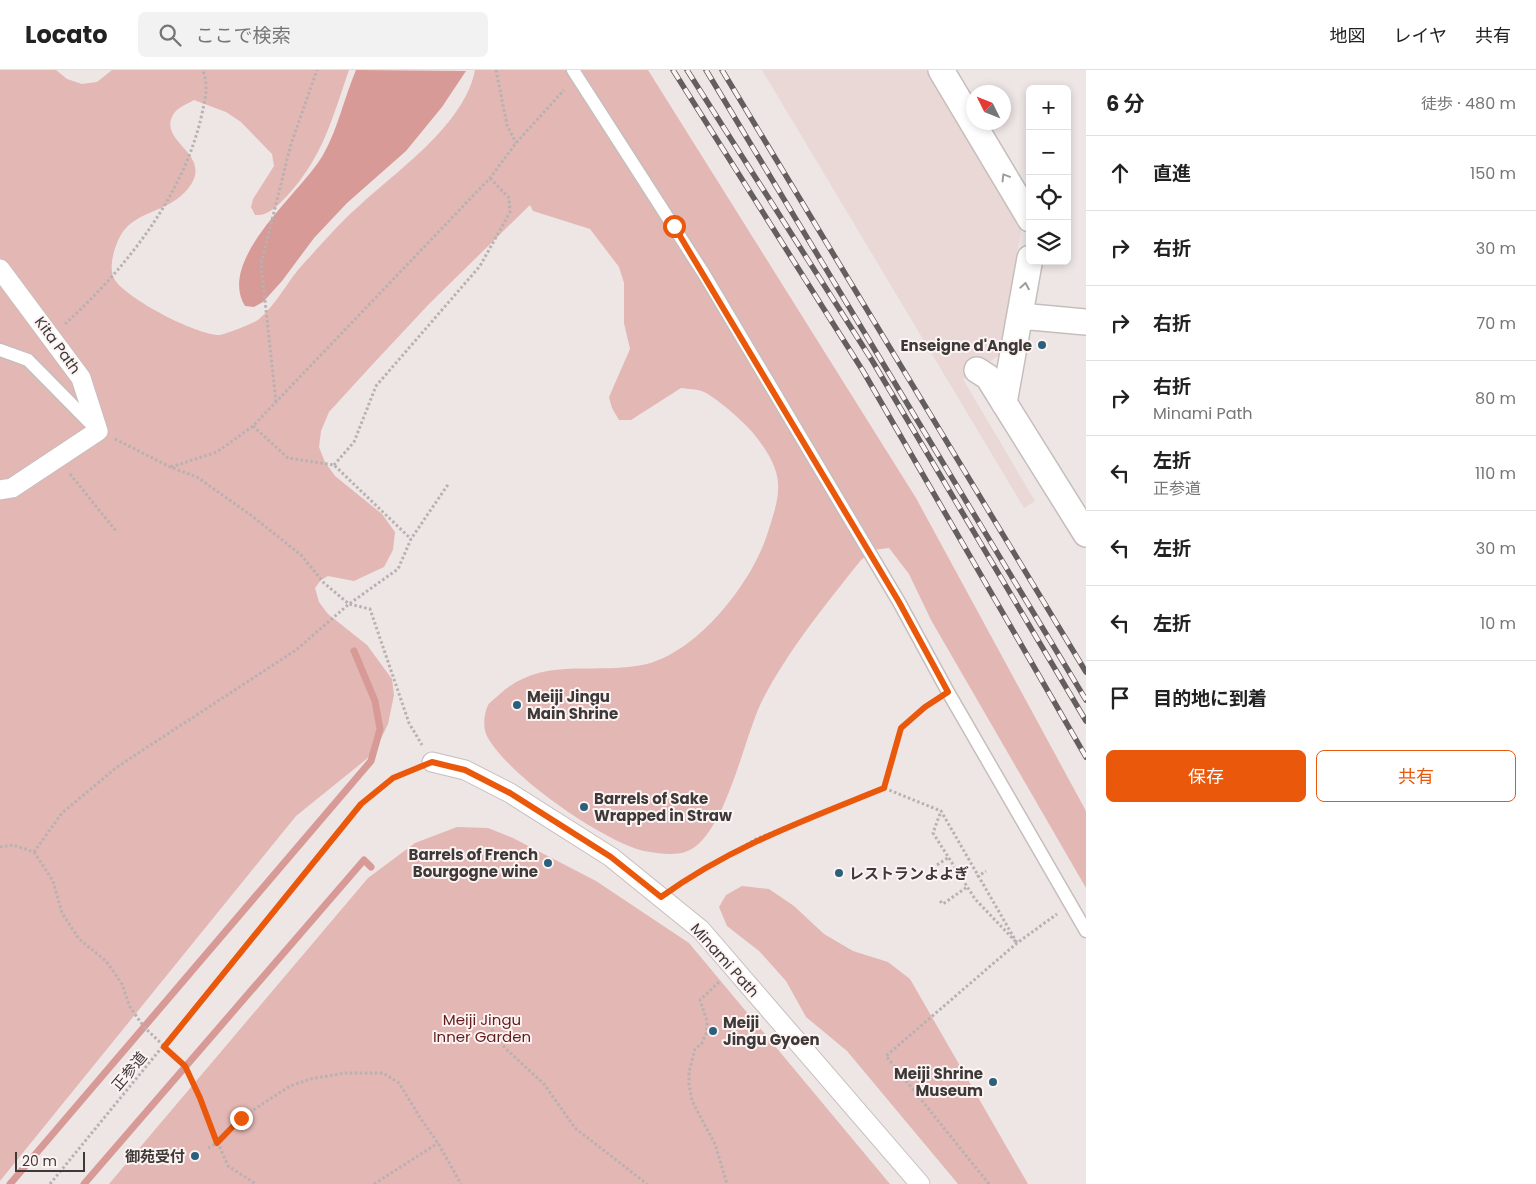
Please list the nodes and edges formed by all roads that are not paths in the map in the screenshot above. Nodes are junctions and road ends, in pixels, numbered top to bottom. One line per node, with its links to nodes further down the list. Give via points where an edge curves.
1 (941, 70): 3 (street, one-way to 1)
2 (575, 73): 15 (lane, via 704,274 899,602)
3 (1026, 212)
4 (1029, 265): 6 (street, one-way to 4)
5 (0, 268): 11 (street, Kita Path, via 81,378)
6 (1020, 316): 7 (street); 10 (street)
7 (1086, 322)
8 (0, 350): 11 (lane, via 28,360)
9 (977, 370): 10 (street, via 988,377)
10 (1004, 403): 13 (street)
11 (98, 431): 12 (street, via 12,488)
12 (0, 490)
13 (1086, 534)
14 (432, 762): 16 (street, Minami Path, via 465,770 510,793 611,857 701,930)
15 (1086, 931)
16 (920, 1184)

